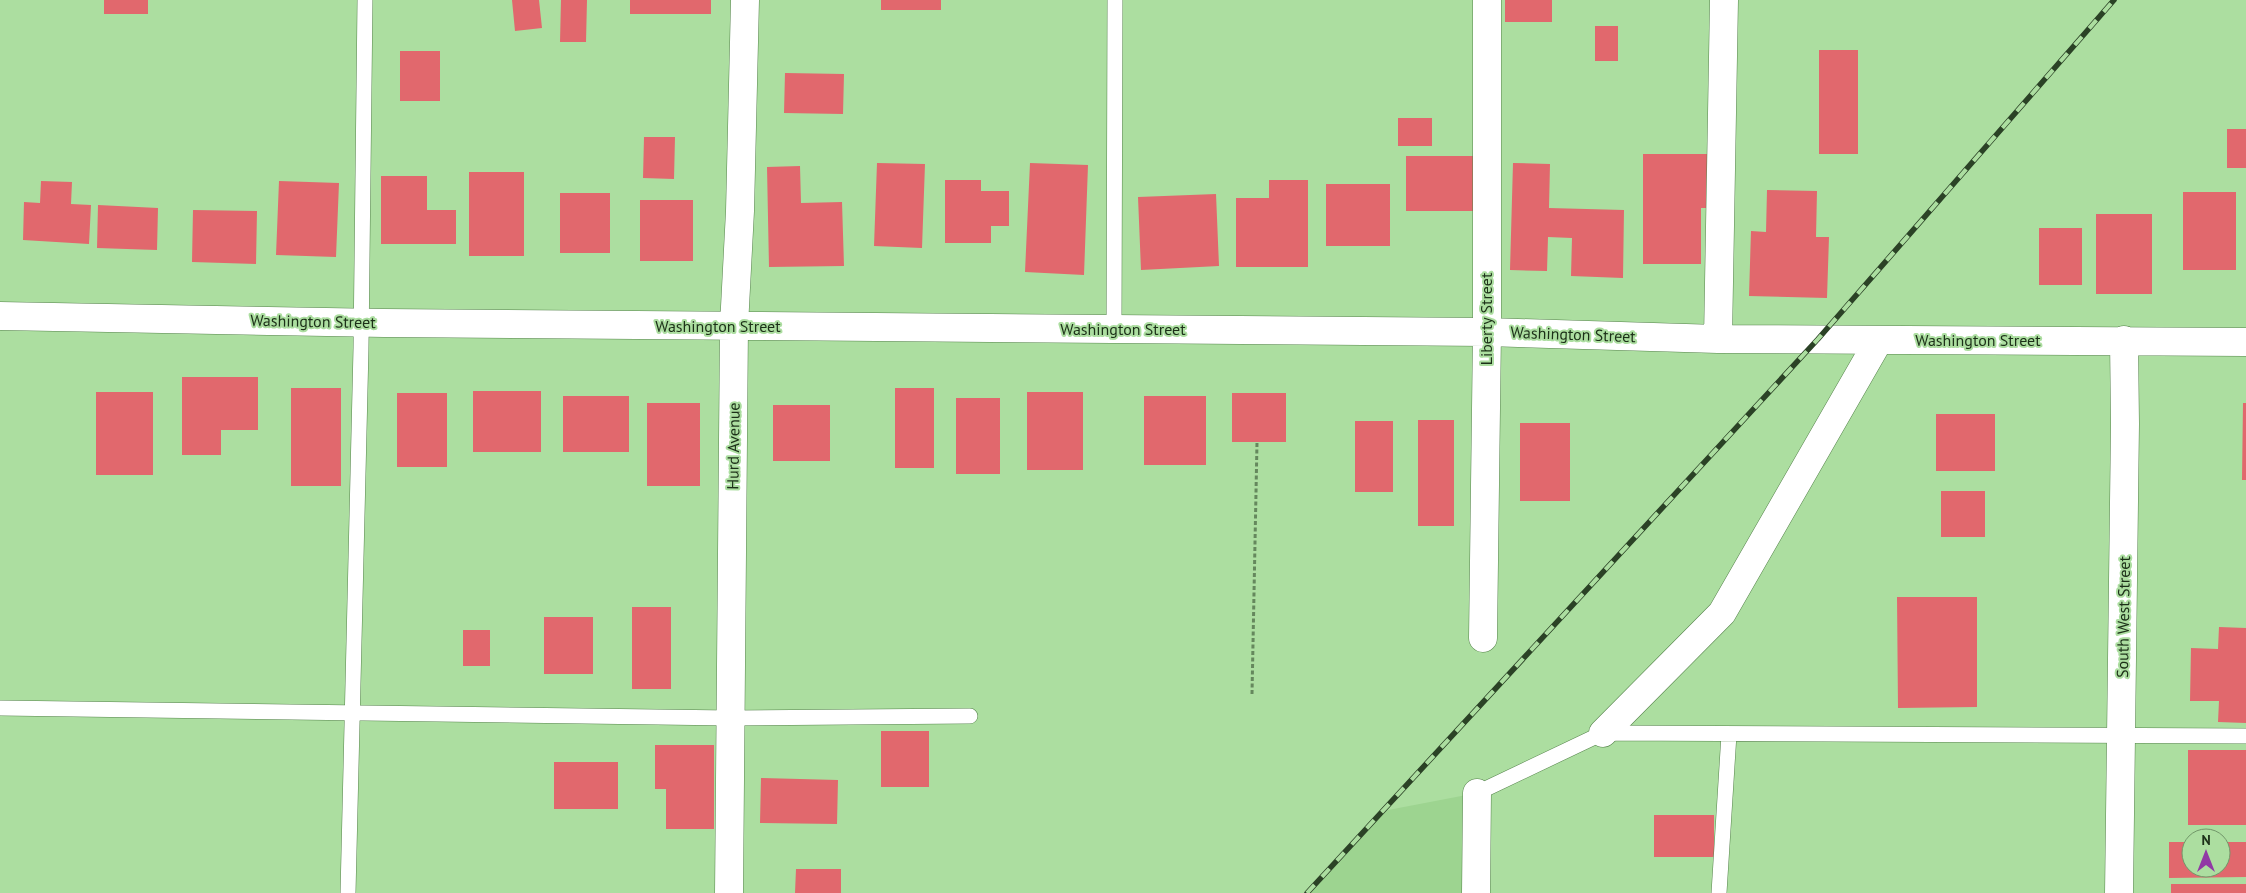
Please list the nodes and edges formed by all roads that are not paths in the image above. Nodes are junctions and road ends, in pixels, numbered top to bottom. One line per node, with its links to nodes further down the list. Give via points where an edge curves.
1 (366, 0): 7 (lane)
2 (745, 0): 8 (street, Hurd Avenue)
3 (1116, 0): 9 (lane)
4 (1487, 0): 10 (street, Liberty Street)
5 (1724, 0): 11 (street)
6 (0, 316): 7 (street, Washington Street)
7 (362, 322): 8 (street, Washington Street); 17 (lane)
8 (734, 326): 9 (street, Washington Street); 19 (street, Hurd Avenue)
9 (1114, 329): 10 (street, Washington Street)
10 (1487, 332): 11 (street, Washington Street); 15 (street, Liberty Street)
11 (1718, 339): 12 (street, Washington Street)
12 (1879, 340): 13 (street, Washington Street); 20 (street, via 1722,614)
13 (2124, 340): 14 (street, Washington Street); 22 (street, South West Street)
14 (2246, 342)
15 (1483, 638)
16 (0, 708): 17 (lane)
17 (354, 713): 19 (lane); 25 (lane)
18 (970, 716): 19 (lane)
19 (730, 718): 26 (street, Hurd Avenue)
20 (1603, 733): 21 (lane); 24 (lane)
21 (1729, 734): 22 (lane); 28 (lane)
22 (2121, 734): 23 (lane); 29 (street, South West Street)
23 (2246, 736)
24 (1477, 794): 27 (street)
25 (348, 893)
26 (729, 893)
27 (1476, 893)
28 (1719, 893)
29 (2119, 893)

